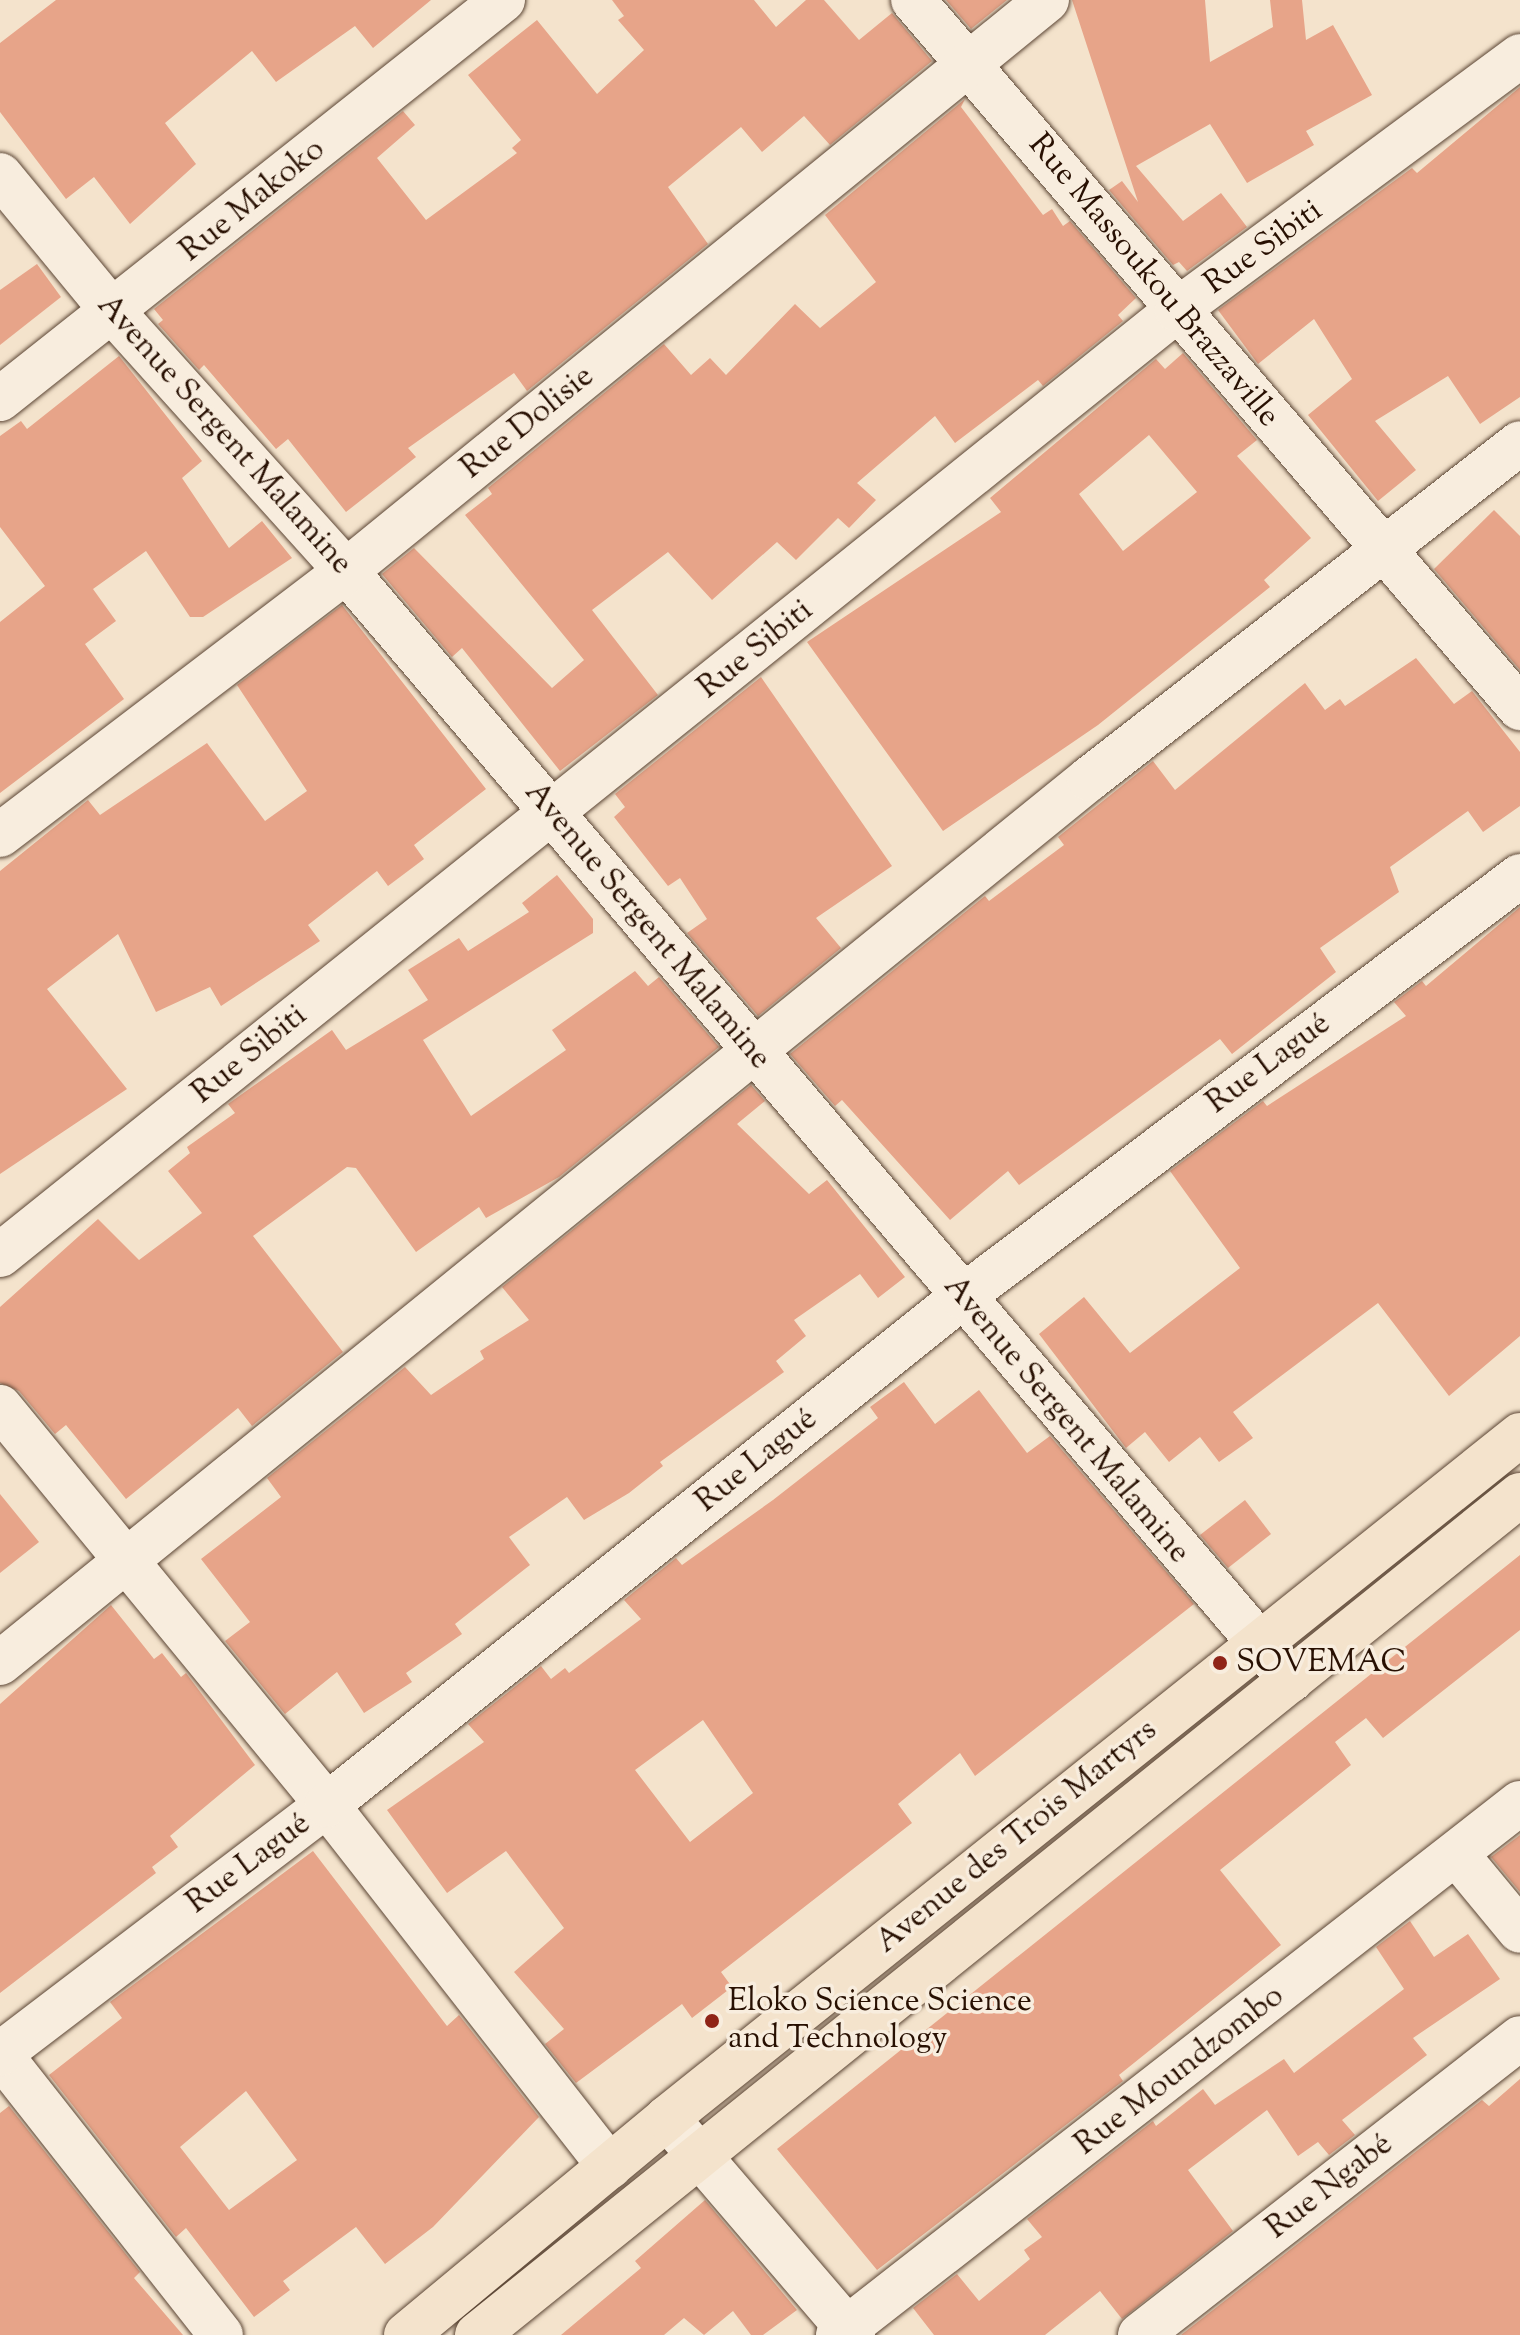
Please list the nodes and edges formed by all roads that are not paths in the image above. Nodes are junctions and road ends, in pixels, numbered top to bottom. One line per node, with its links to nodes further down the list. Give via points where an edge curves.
1 (503, 0): 8 (street, Rue Makoko)
2 (913, 0): 5 (street, Rue Massoukou Brazzaville)
3 (1047, 0): 5 (street, Rue Dolisie)
4 (1520, 56): 7 (street, Rue Sibiti)
5 (966, 66): 7 (street, Rue Massoukou Brazzaville); 12 (street, Rue Dolisie)
6 (0, 175): 8 (street, Avenue Sergent Malamine)
7 (1177, 310): 11 (street, Rue Massoukou Brazzaville); 14 (street, Rue Sibiti)
8 (113, 312): 9 (street, Rue Makoko); 12 (street, Avenue Sergent Malamine)
9 (0, 399)
10 (1520, 443): 11 (street)
11 (1381, 547): 13 (street, Rue Massoukou Brazzaville); 17 (street)
12 (346, 571): 14 (street, Avenue Sergent Malamine); 15 (street, Rue Dolisie)
13 (1520, 708)
14 (554, 814): 17 (street, Avenue Sergent Malamine); 18 (street, Rue Sibiti)
15 (0, 835)
16 (1520, 876): 19 (street, Rue Lagué)
17 (755, 1054): 19 (street, Avenue Sergent Malamine); 23 (street)
18 (0, 1255)
19 (962, 1297): 24 (street, Avenue Sergent Malamine); 28 (street, Rue Lagué)
20 (0, 1407): 23 (street)
21 (1520, 1435): 24 (main road, Avenue des Trois Martyrs)
22 (1520, 1495): 26 (main road, Avenue des Trois Martyrs)
23 (129, 1560): 25 (street); 28 (street)
24 (1258, 1644): 26 (street, Avenue Sergent Malamine); 33 (main road, Avenue des Trois Martyrs)
25 (0, 1663)
26 (1291, 1680): 34 (main road, Avenue des Trois Martyrs)
27 (1520, 1803): 29 (street, Rue Moundzombo)
28 (327, 1805): 32 (street, Rue Lagué); 35 (street)
29 (1458, 1856): 30 (street); 36 (street, Rue Moundzombo)
30 (1520, 1931)
31 (1520, 2038): 40 (street, Rue Ngabé)
32 (0, 2054): 37 (street)
33 (667, 2118): 34 (street); 35 (main road, Avenue des Trois Martyrs)
34 (697, 2160): 36 (street); 39 (main road, Avenue des Trois Martyrs)
35 (610, 2167): 38 (main road, Avenue des Trois Martyrs)
36 (846, 2333)
37 (221, 2335)
38 (406, 2335)
39 (477, 2335)
40 (1140, 2335)

